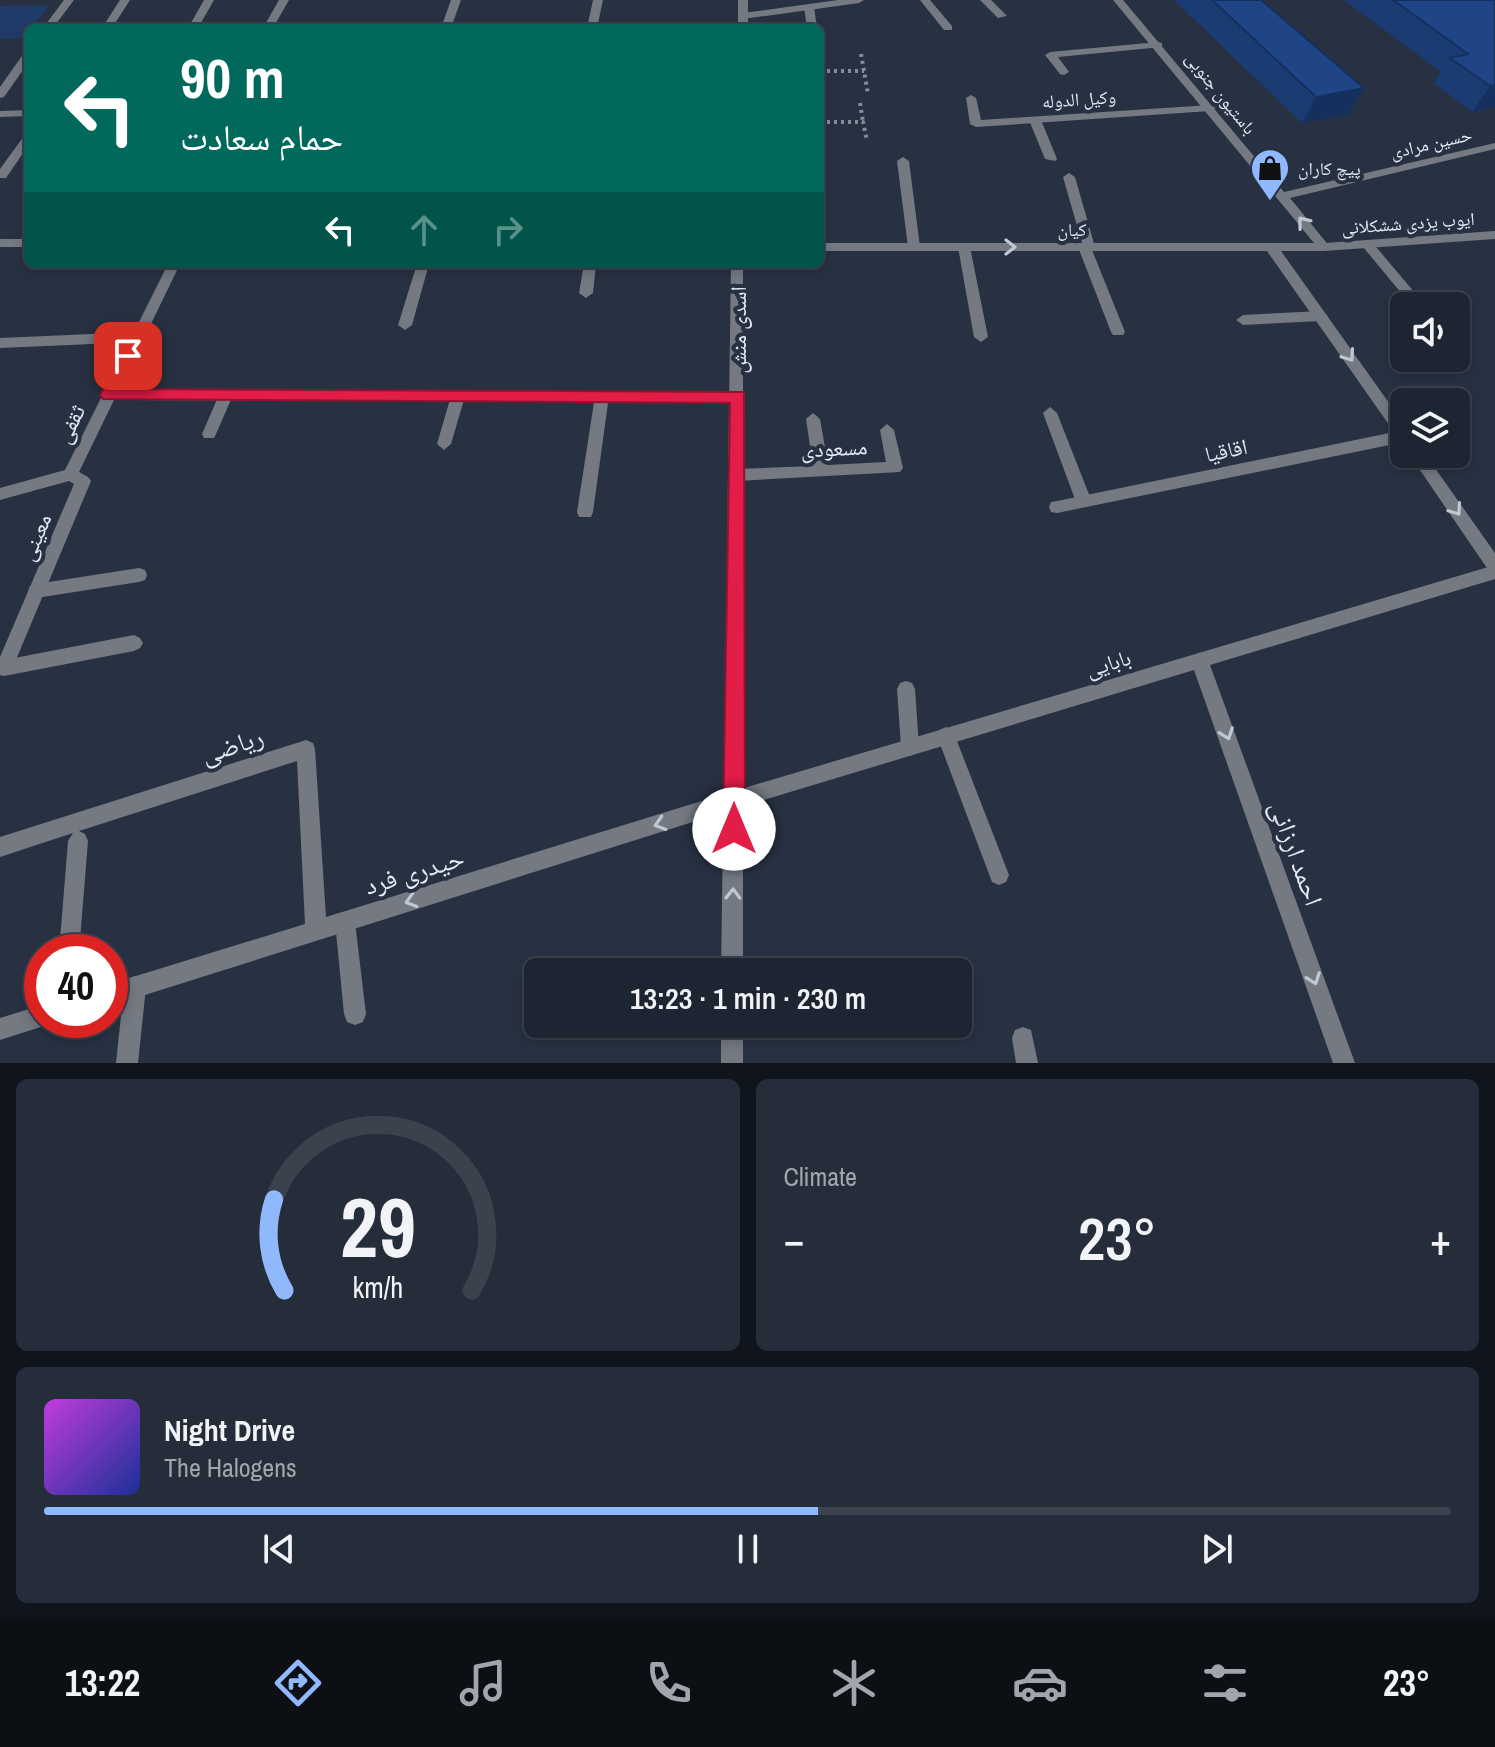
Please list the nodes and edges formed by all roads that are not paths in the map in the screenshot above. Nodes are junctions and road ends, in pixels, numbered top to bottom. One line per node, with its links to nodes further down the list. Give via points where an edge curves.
1 (69, 0): 15 (street)
2 (125, 0): 16 (street)
3 (209, 0): 17 (street)
4 (284, 0): 18 (street)
5 (456, 0): 19 (street)
6 (598, 0): 20 (street)
7 (743, 0): 14 (street)
8 (859, 0): 12 (street)
9 (925, 0): 22 (street)
10 (985, 0): 13 (street)
11 (1118, 0): 23 (street, باستیون جنوبی)
12 (809, 7): 14 (street); 21 (street)
13 (1002, 16)
14 (743, 22)
15 (51, 24)
16 (110, 24)
17 (195, 24)
18 (270, 24)
19 (447, 24)
20 (593, 24)
21 (811, 24)
22 (948, 28)
23 (1158, 45): 25 (street, via 1050,55); 28 (street, باستیون جنوبی)
24 (24, 64): 26 (street)
25 (1064, 72)
26 (0, 95)
27 (971, 98): 31 (street, وکیل الدوله, via 976,124)
28 (1210, 108): 31 (street, وکیل الدوله); 38 (street, باستیون جنوبی)
29 (24, 113): 30 (street)
30 (0, 114)
31 (1035, 120): 34 (street)
32 (24, 144): 36 (street)
33 (1495, 146): 38 (street, حسین مرادی)
34 (1051, 159)
35 (903, 161): 44 (street)
36 (2, 175)
37 (1069, 177): 46 (street)
38 (1282, 196): 48 (street, باستیون جنوبی, one-way to 38)
39 (1495, 235): 42 (street, ایوب یزدی ششکلانی)
40 (0, 243): 41 (street)
41 (24, 243)
42 (1367, 244): 48 (street, ایوب یزدی ششکلانی); 53 (street)
43 (824, 247): 44 (street, کیان)
44 (914, 247): 45 (street, کیان)
45 (964, 247): 46 (street, کیان, one-way to 46); 60 (street)
46 (1087, 247): 47 (street, کیان); 58 (street)
47 (1271, 247): 48 (street, کیان); 55 (street)
48 (1324, 247)
49 (172, 268): 59 (street, ثقفی)
50 (422, 268): 57 (street)
51 (589, 268): 54 (street)
52 (737, 268): 66 (street, اسدی منش)
53 (1407, 292)
54 (586, 293)
55 (1321, 316): 56 (street); 68 (street, one-way to 68)
56 (1243, 320)
57 (405, 325)
58 (1118, 332)
59 (138, 337): 61 (street); 62 (street, ثقفی)
60 (981, 337)
61 (0, 343)
62 (108, 395): 63 (street); 76 (street, ثقفی)
63 (226, 395): 64 (street); 71 (street)
64 (458, 396): 65 (street); 73 (street)
65 (602, 396): 66 (street); 81 (street)
66 (738, 397): 77 (street, اسدی منش)
67 (1050, 413): 79 (street)
68 (1390, 415)
69 (813, 419): 75 (street)
70 (887, 430): 75 (street, مسعودی, via 895,468)
71 (209, 434)
72 (1390, 438): 79 (street, اقاقیا)
73 (444, 444)
74 (1427, 468): 82 (street, one-way to 82)
75 (821, 471): 77 (street, مسعودی)
76 (70, 475): 78 (street); 85 (street, معینی, via 83,481)
77 (737, 475): 91 (street, اسدی منش)
78 (0, 494)
79 (1084, 502): 80 (street, اقاقیا)
80 (1057, 507)
81 (585, 512)
82 (1495, 566)
83 (1495, 572): 87 (street, بابایی)
84 (139, 575): 85 (street)
85 (36, 591): 86 (street, معینی, via 4,668)
86 (134, 643)
87 (1200, 661): 89 (street, بابایی); 109 (street, احمد ارزانی, one-way to 109)
88 (906, 689): 90 (street)
89 (946, 736): 90 (street, بابایی); 94 (street)
90 (910, 747): 91 (street, بابایی)
91 (734, 800): 95 (street, حیدری فرد, one-way to 95); 98 (street, اسدی منش, one-way to 91)
92 (78, 841): 97 (street)
93 (0, 847): 96 (street, ریاضی, via 306,749)
94 (999, 875)
95 (345, 922): 96 (street, حیدری فرد); 101 (street)
96 (316, 931): 99 (street, حیدری فرد)
97 (70, 934)
98 (732, 958)
99 (135, 987): 100 (street, حیدری فرد); 106 (street)
100 (128, 989)
101 (355, 1014)
102 (24, 1022): 103 (street)
103 (0, 1029)
104 (732, 1038): 107 (street)
105 (1023, 1038): 108 (street)
106 (127, 1063)
107 (732, 1063)
108 (1027, 1063)
109 (1344, 1063)

